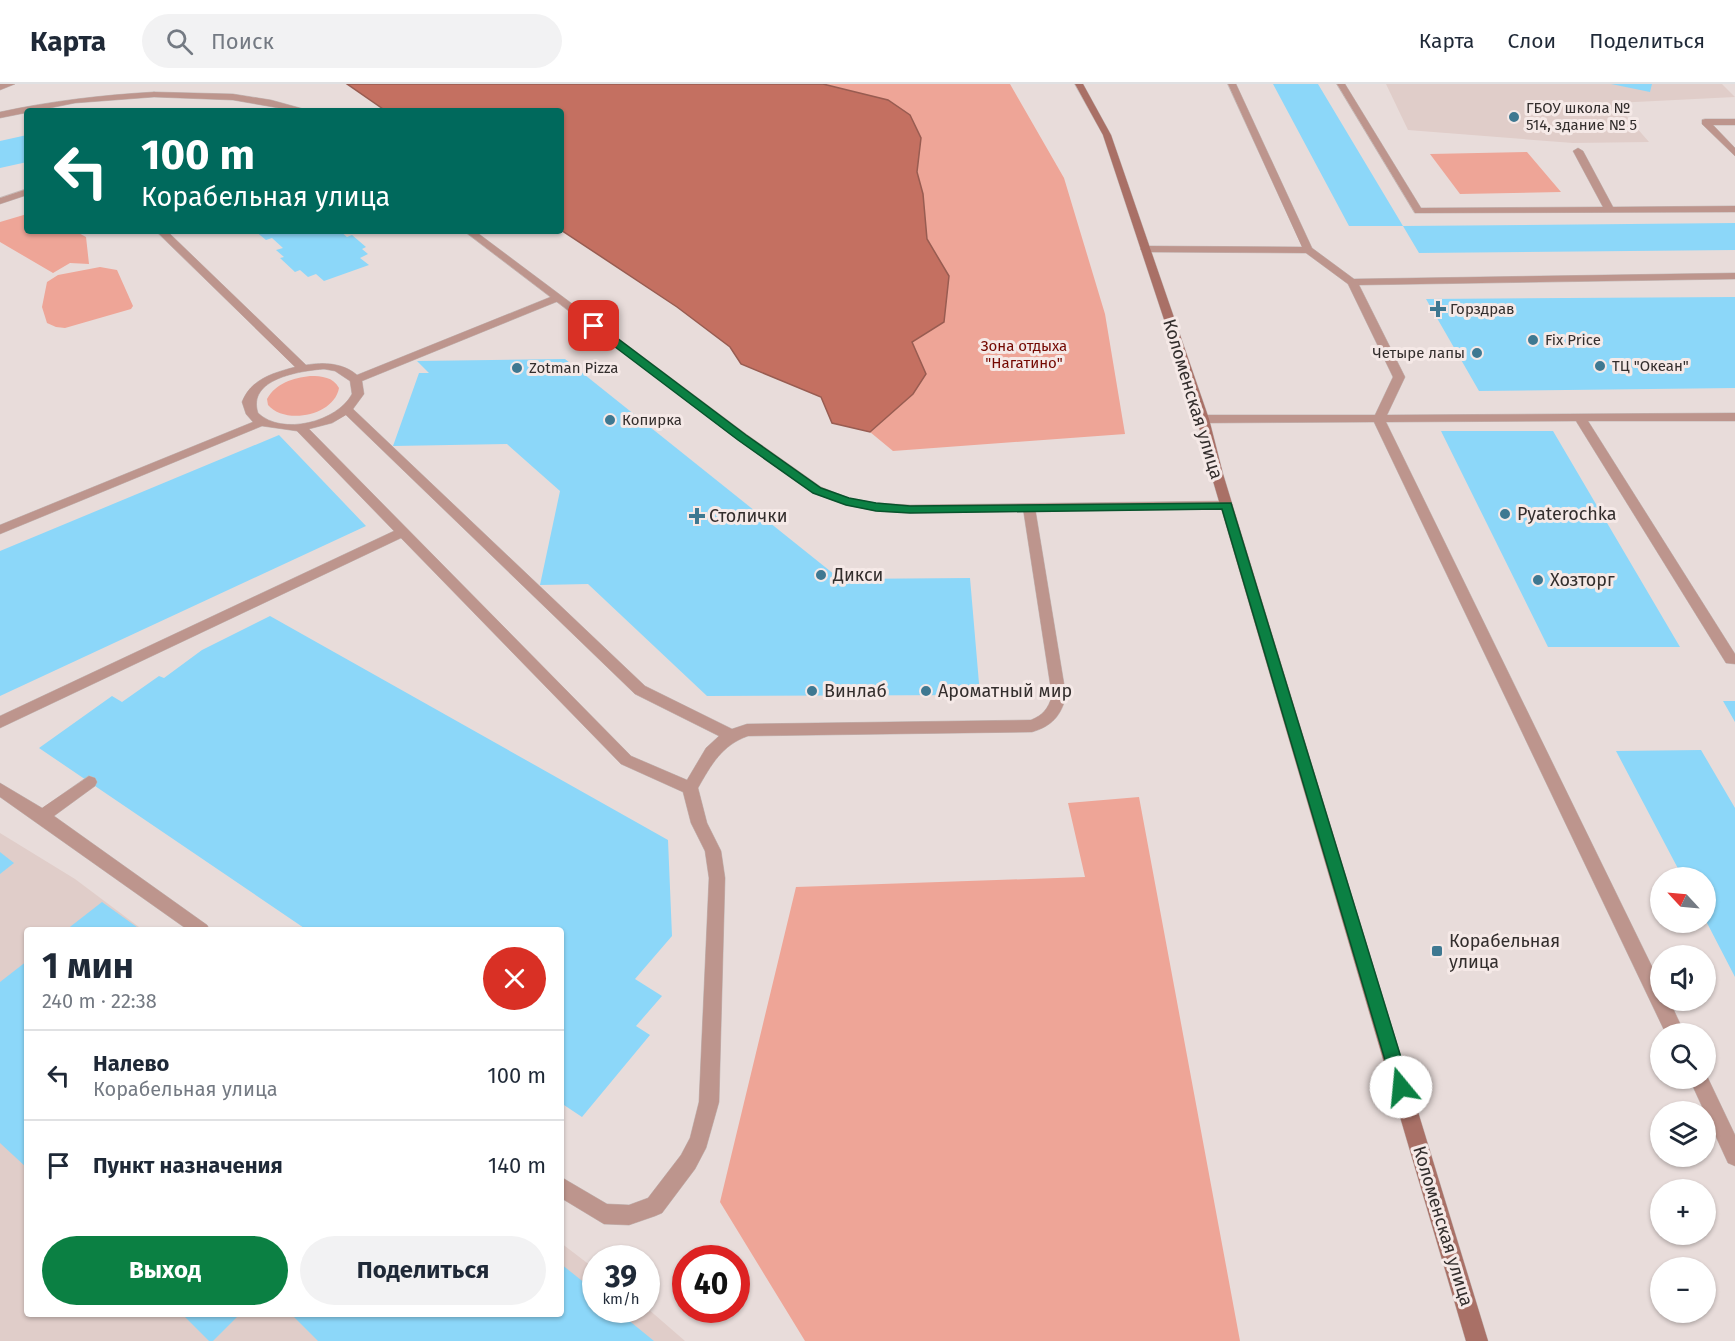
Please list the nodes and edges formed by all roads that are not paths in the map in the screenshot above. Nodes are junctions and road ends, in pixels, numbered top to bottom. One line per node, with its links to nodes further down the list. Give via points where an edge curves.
1 (11, 84): 5 (street)
2 (1078, 84): 19 (street, Коломенская улица, via 1107,135)
3 (1232, 84): 20 (street)
4 (1341, 84): 16 (street, via 1418,211)
5 (0, 87)
6 (35, 108): 7 (street, via 89,97 178,90 256,96)
7 (297, 108)
8 (24, 110): 9 (street)
9 (0, 115)
10 (1735, 122): 12 (street, via 1705,122)
11 (1578, 151): 16 (street)
12 (1735, 153)
13 (24, 193): 14 (street)
14 (0, 201)
15 (1735, 209): 16 (street)
16 (1610, 210)
17 (164, 234): 24 (street)
18 (473, 234): 23 (street)
19 (1145, 249): 20 (street); 29 (street, Коломенская улица)
20 (1308, 250): 22 (street)
21 (1735, 276): 22 (street)
22 (1352, 282): 30 (street, via 1399,377)
23 (557, 297): 25 (street); 34 (street, via 817,490 876,507)
24 (302, 367): 25 (street, via 334,367); 31 (street, via 258,387 249,407)
25 (357, 379): 26 (street, via 359,393)
26 (347, 409): 32 (street); 39 (street, via 640,690)
27 (1735, 417): 28 (street)
28 (1580, 418): 30 (street); 37 (street, via 1731,659)
29 (1203, 419): 30 (street); 33 (street, Коломенская улица)
30 (1379, 419): 45 (street)
31 (262, 422): 32 (street); 35 (street)
32 (300, 427): 36 (street)
33 (1227, 505): 34 (street); 49 (street, Коломенская улица)
34 (1029, 508): 39 (street, via 1059,696 1055,712 1043,722 1032,726 747,730)
35 (0, 530)
36 (402, 532): 38 (street); 41 (street, via 626,760)
37 (1735, 659)
38 (0, 722)
39 (730, 735): 41 (street, via 711,750)
40 (89, 782): 43 (street)
41 (690, 788): 48 (street, via 699,823 713,851 717,878 709,1102 704,1127 688,1162 655,1206 629,1215 604,1214)
42 (0, 789): 43 (street)
43 (42, 816): 44 (street)
44 (197, 927)
45 (1671, 1023)
46 (1703, 1089): 47 (street)
47 (1735, 1156)
48 (564, 1189)
49 (1477, 1341)

